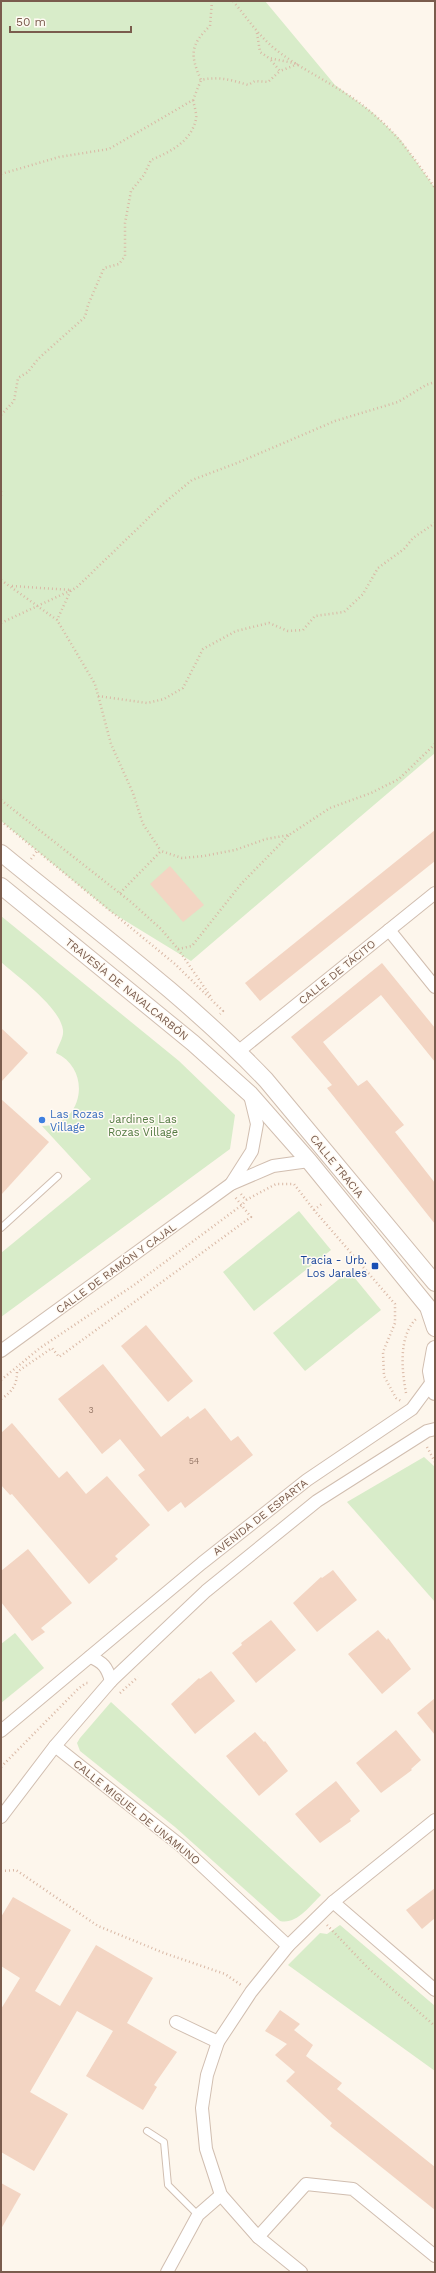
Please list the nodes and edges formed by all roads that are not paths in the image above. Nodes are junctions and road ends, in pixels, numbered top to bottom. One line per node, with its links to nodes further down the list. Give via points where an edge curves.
1 (1, 853): 6 (street)
2 (1, 886): 7 (street, TRAVESÍA DE NAVALCARBÓN, via 194,1044)
3 (435, 893): 4 (street, CALLE DE TÁCITO)
4 (389, 930): 5 (street); 6 (street, CALLE DE TÁCITO)
5 (435, 987)
6 (239, 1051): 12 (street, CALLE TRACIA)
7 (250, 1094): 8 (street, CALLE TRACIA); 10 (street, CALLE DE RAMÓN Y CAJAL, via 257,1124 252,1151)
8 (309, 1161): 10 (street, CALLE DE RAMÓN Y CAJAL, via 273,1166); 13 (street, CALLE TRACIA, via 428,1307)
9 (58, 1176): 11 (lane)
10 (229, 1185): 15 (street, CALLE DE RAMÓN Y CAJAL)
11 (1, 1228)
12 (435, 1283)
13 (435, 1328)
14 (435, 1349): 16 (street, via 432,1360)
15 (1, 1351)
16 (433, 1387): 18 (street, AVENIDA DE ESPARTA, via 412,1409 307,1480)
17 (435, 1429): 19 (street, AVENIDA DE ESPARTA, via 427,1431 316,1501 206,1591)
18 (90, 1657): 19 (street, via 100,1661 107,1669); 20 (street, AVENIDA DE ESPARTA)
19 (111, 1681): 21 (street, AVENIDA DE ESPARTA)
20 (1, 1731)
21 (54, 1746): 22 (street, AVENIDA DE ESPARTA); 25 (street, CALLE MIGUEL DE UNAMUNO, via 180,1845)
22 (1, 1817)
23 (435, 1820): 24 (street)
24 (333, 1902): 25 (street); 26 (street)
25 (288, 1946): 28 (street, via 251,1992)
26 (435, 1990)
27 (176, 2022): 28 (street)
28 (218, 2042): 30 (street, via 207,2075 202,2108 206,2149)
29 (147, 2131): 31 (lane, via 164,2142 168,2185)
30 (221, 2195): 31 (street); 32 (street)
31 (198, 2215): 34 (street)
32 (258, 2237): 33 (street, via 306,2184 353,2189); 35 (street)
33 (435, 2256)
34 (167, 2272)
35 (301, 2272)

